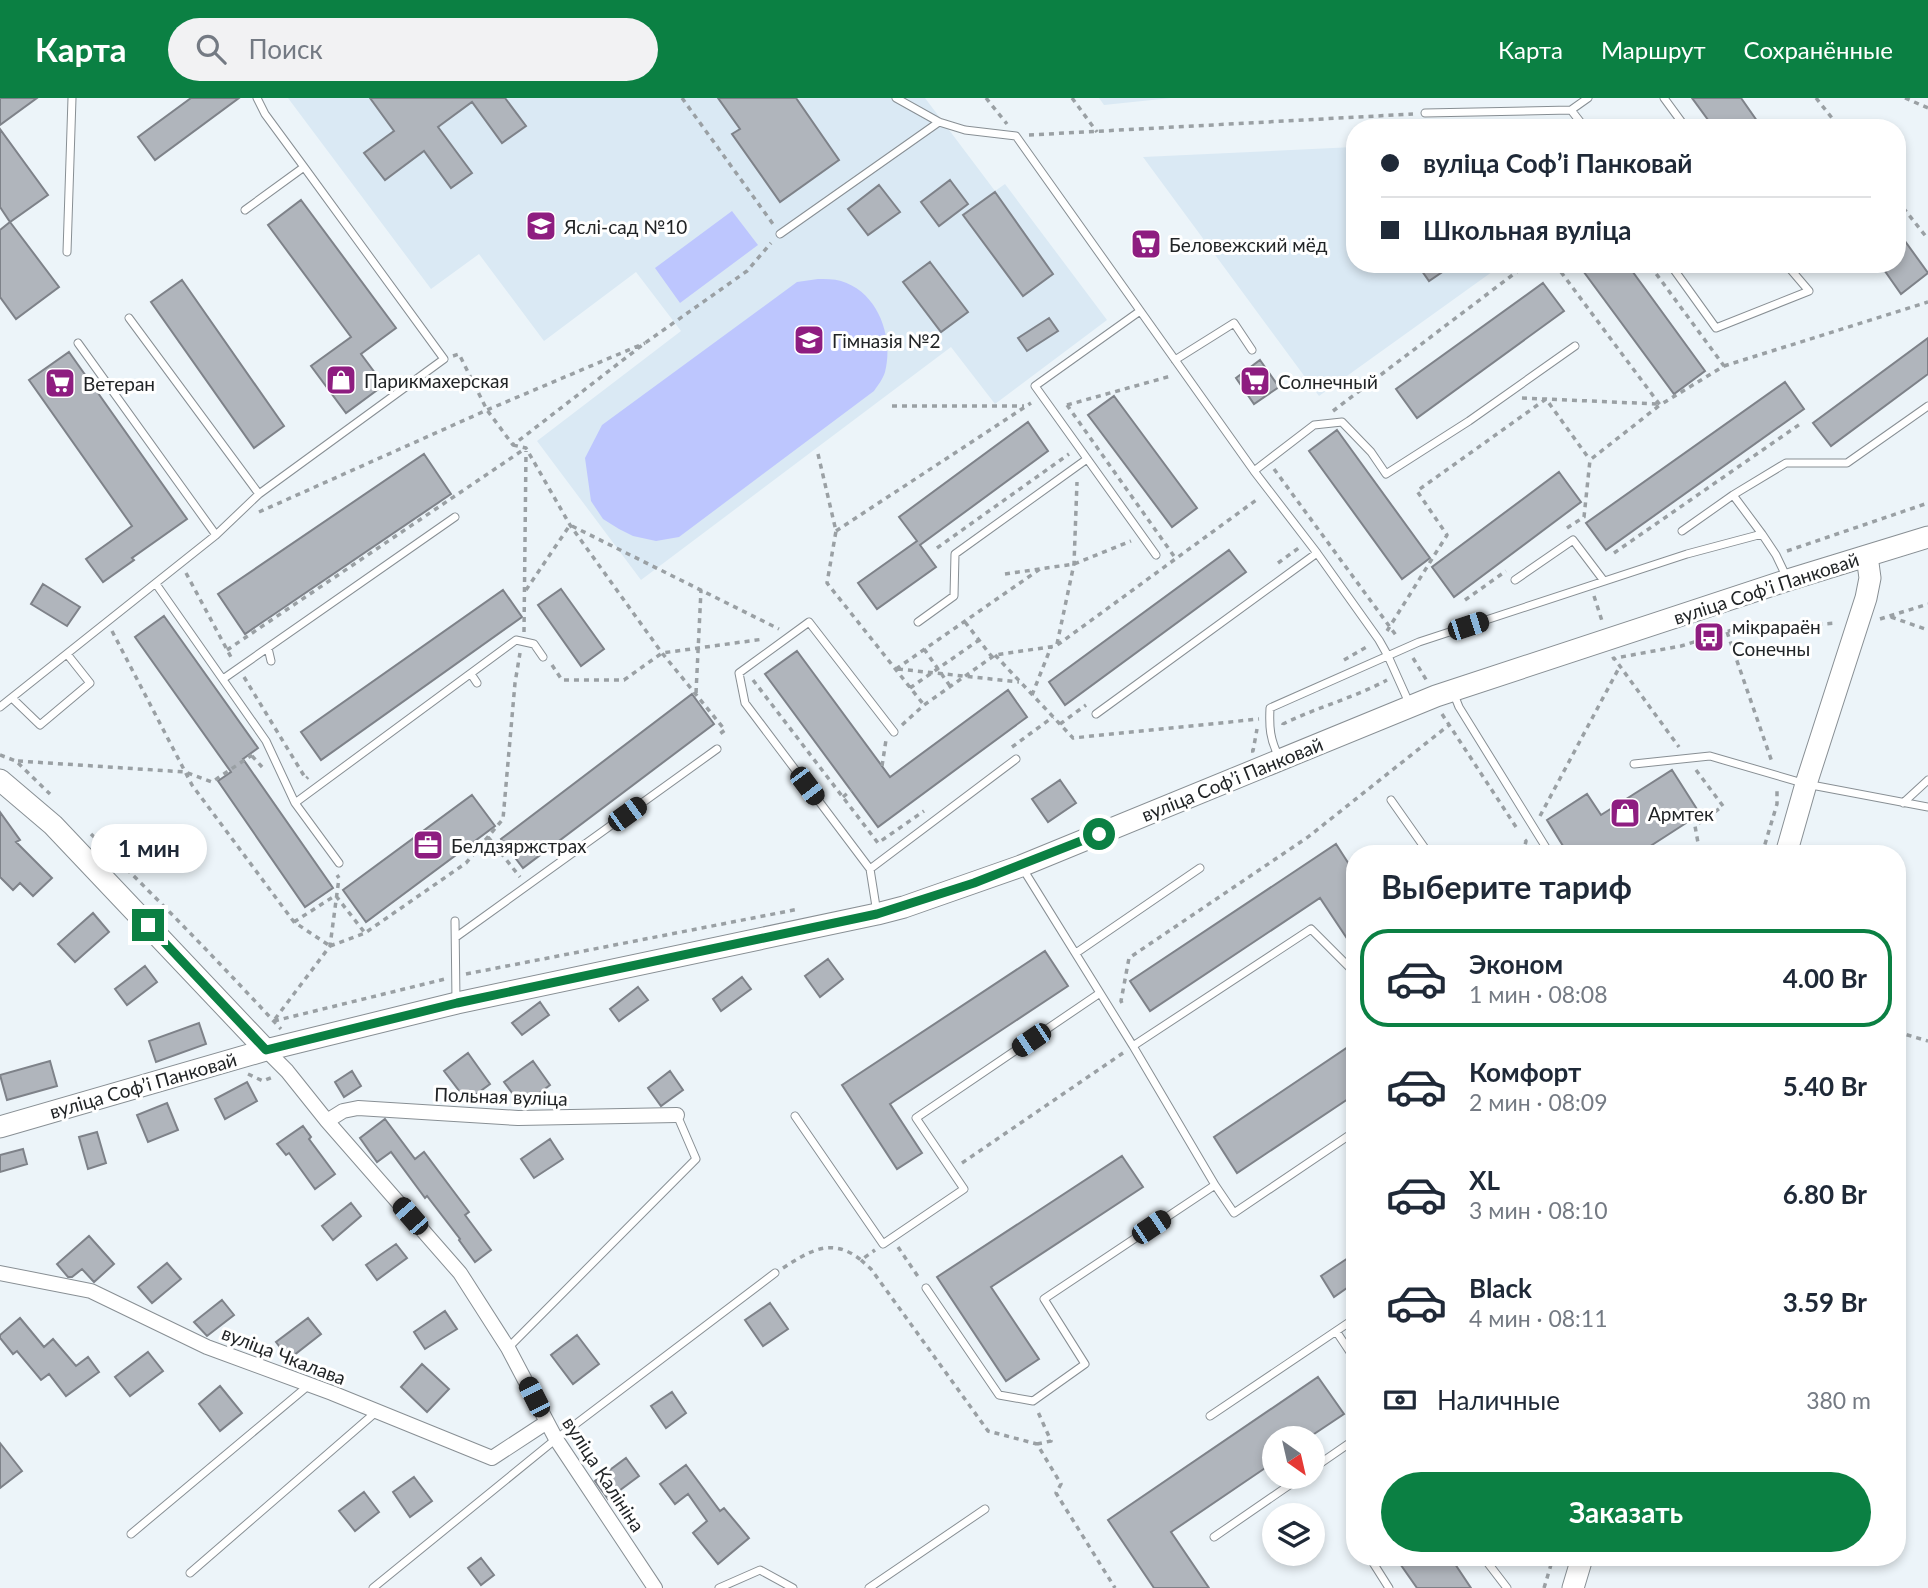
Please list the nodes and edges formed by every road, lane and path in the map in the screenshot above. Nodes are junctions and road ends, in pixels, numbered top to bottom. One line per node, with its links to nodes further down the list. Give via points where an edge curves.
1 (72, 98): 25 (lane)
2 (257, 98): 20 (lane)
3 (682, 98): 23 (path)
4 (897, 98): 17 (lane)
5 (986, 98): 19 (path)
6 (1072, 98): 18 (path)
7 (1588, 98): 12 (lane)
8 (1664, 98): 15 (lane)
9 (1816, 98): 16 (path)
10 (1905, 98): 11 (path)
11 (1928, 108)
12 (1571, 110): 13 (lane); 14 (lane)
13 (1426, 113): 18 (path)
14 (1578, 119)
15 (1679, 119)
16 (1833, 119)
17 (939, 122): 19 (lane); 23 (lane)
18 (1097, 132): 19 (path)
19 (1016, 136): 32 (lane)
20 (304, 167): 21 (lane); 38 (lane)
21 (245, 210)
22 (1906, 211): 24 (path)
23 (780, 234): 35 (path, via 747,271)
24 (1928, 239)
25 (67, 252)
26 (1515, 273): 53 (path)
27 (1562, 273): 46 (path)
28 (1656, 273): 40 (path)
29 (1676, 273): 30 (lane, via 1716,328 1808,291)
30 (1793, 273)
31 (1928, 302): 40 (path)
32 (1140, 311): 39 (lane); 42 (lane, via 1035,386)
33 (129, 318): 65 (lane)
34 (78, 343): 75 (lane)
35 (645, 343): 51 (path); 55 (path)
36 (1575, 346): 43 (lane)
37 (1252, 350): 39 (lane, via 1234,323)
38 (444, 359): 51 (path, via 459,354); 65 (lane)
39 (1175, 360): 41 (lane)
40 (1724, 366): 46 (path)
41 (1184, 372): 45 (path); 63 (lane)
42 (1042, 396): 48 (path); 50 (lane)
43 (1502, 397): 44 (path); 53 (lane, via 1386,474 1342,422)
44 (1546, 399): 46 (path); 61 (path); 102 (path, via 1417,491 1447,535)
45 (1067, 405): 50 (path); 54 (path)
46 (1660, 405): 61 (path)
47 (892, 406): 48 (path)
48 (1026, 406): 72 (path)
49 (1928, 406): 66 (lane, via 1847,463 1786,463)
50 (1051, 409): 56 (lane)
51 (487, 410): 55 (path); 68 (path)
52 (1803, 422): 79 (path)
53 (1314, 425): 60 (lane)
54 (1091, 439): 56 (path); 84 (path)
55 (513, 445): 57 (path)
56 (1079, 447): 59 (lane); 78 (path)
57 (526, 448): 71 (path); 94 (path); 114 (path)
58 (818, 454): 72 (path)
59 (1087, 458): 62 (lane); 76 (lane)
60 (1268, 460): 63 (lane); 102 (path)
61 (1590, 460): 70 (path)
62 (1079, 464): 85 (path); 98 (lane, via 955,554 954,596)
63 (1254, 471): 64 (lane)
64 (1269, 491): 80 (lane); 84 (path)
65 (259, 494): 75 (lane)
66 (1733, 495): 73 (lane); 74 (lane)
67 (1928, 503): 82 (path)
68 (259, 512)
69 (455, 517): 110 (lane)
70 (1584, 517)
71 (570, 525): 93 (path); 94 (path); 115 (path)
72 (836, 531): 124 (path, via 827,583)
73 (1682, 531)
74 (1762, 534): 82 (lane); 90 (lane)
75 (216, 535): 91 (lane)
76 (1143, 537): 81 (lane); 85 (path)
77 (1928, 537): 83 (main road, вуліца Софʼі Панковай)
78 (937, 548)
79 (1614, 552)
80 (1317, 553): 106 (lane); 146 (lane)
81 (1156, 555)
82 (1776, 555): 89 (lane)
83 (1867, 556): 89 (main road, вуліца Софʼі Панковай); 97 (main road, via 1870,578)
84 (1176, 559): 109 (path)
85 (1073, 564): 86 (path); 109 (path)
86 (1040, 569): 87 (path); 99 (path)
87 (1005, 574)
88 (1515, 580): 90 (lane, via 1573,540)
89 (1788, 580): 107 (main road, вуліца Софʼі Панковай)
90 (1604, 582): 92 (lane)
91 (156, 584): 116 (lane); 131 (lane)
92 (1590, 586): 107 (path); 112 (lane)
93 (701, 590): 105 (path); 111 (path)
94 (525, 591): 100 (path)
95 (1928, 604): 96 (path)
96 (1889, 617): 97 (path); 103 (path)
97 (1857, 621): 104 (path); 166 (main road)
98 (918, 622)
99 (964, 622): 108 (path); 113 (path)
100 (525, 625)
101 (110, 627): 162 (path)
102 (1390, 629): 106 (path); 112 (path)
103 (1928, 630)
104 (1727, 632): 107 (path, via 1614,658); 163 (path)
105 (791, 635): 111 (path); 151 (lane, via 809,622); 187 (lane, via 739,673 745,702)
106 (1379, 639): 118 (lane); 121 (path)
107 (1608, 639): 138 (main road, вуліца Софʼі Панковай)
108 (979, 640): 117 (path); 123 (path)
109 (1054, 646): 117 (path); 140 (path)
110 (268, 648): 120 (lane); 131 (lane)
111 (698, 648): 115 (path); 139 (path)
112 (1406, 648): 118 (lane); 128 (path, via 1416,664)
113 (924, 649): 123 (path); 124 (path)
114 (227, 650)
115 (662, 653): 132 (path, via 624,680); 139 (path)
116 (67, 654): 141 (lane); 141 (lane, via 90,683 40,725)
117 (993, 656): 129 (path); 134 (path)
118 (1388, 656): 128 (lane); 154 (lane, via 1270,708)
119 (544, 657): 126 (lane, via 534,644 516,640)
120 (271, 661)
121 (1336, 664)
122 (1619, 666): 174 (path)
123 (938, 668): 125 (path); 127 (path)
124 (896, 669): 125 (path); 137 (path)
125 (931, 673): 127 (path); 137 (path)
126 (471, 674): 135 (lane); 171 (lane)
127 (942, 674): 129 (path); 136 (path)
128 (1397, 675): 143 (lane); 154 (path, via 1283,724 1285,738)
129 (964, 676): 134 (path); 136 (path)
130 (751, 678): 169 (path)
131 (223, 679): 171 (lane, via 266,741)
132 (562, 680)
133 (515, 682): 176 (path, via 503,819)
134 (1020, 682): 140 (path)
135 (477, 683)
136 (950, 686): 142 (path)
137 (910, 688): 142 (path)
138 (1452, 691): 143 (main road, вуліца Софʼі Панковай); 174 (lane)
139 (696, 695): 150 (path)
140 (1032, 695): 148 (path, via 1073,738)
141 (12, 698): 144 (lane)
142 (924, 705): 151 (path)
143 (1410, 706): 154 (main road, вуліца Софʼі Панковай)
144 (0, 707)
145 (1260, 710): 148 (path)
146 (1096, 714)
147 (1443, 715): 149 (path)
148 (1259, 719): 153 (path)
149 (1449, 725): 177 (path); 203 (path, via 1308,837 1129,958 1121,1001)
150 (725, 730)
151 (894, 733): 161 (path, via 886,740)
152 (717, 749): 196 (lane)
153 (1253, 751): 154 (path); 156 (path)
154 (1276, 751): 185 (main road, вуліца Софʼі Панковай)
155 (0, 755): 158 (path)
156 (1240, 756)
157 (1016, 759): 187 (lane)
158 (16, 761): 162 (path); 168 (path)
159 (260, 763): 162 (path, via 252,755 212,782)
160 (1634, 764): 163 (lane, via 1710,756)
161 (882, 766)
162 (186, 772): 194 (path)
163 (1777, 776): 166 (lane); 182 (path, via 1777,804)
164 (0, 780): 208 (main road, via 54,825)
165 (1928, 780): 172 (lane)
166 (1806, 784): 172 (lane); 183 (main road)
167 (851, 790): 169 (path)
168 (53, 797)
169 (843, 797): 178 (path)
170 (1391, 800): 179 (lane)
171 (295, 803): 184 (lane)
172 (1902, 803): 173 (lane)
173 (1928, 807)
174 (1534, 828): 177 (path); 181 (lane)
175 (91, 834): 204 (path)
176 (488, 837): 189 (path); 195 (path, via 466,863)
177 (1526, 841): 180 (path)
178 (878, 844)
179 (1423, 845)
180 (1525, 845)
181 (1544, 845)
182 (1765, 845)
183 (1789, 845)
184 (339, 863)
185 (1021, 866): 192 (main road, вуліца Софʼі Панковай); 198 (lane)
186 (1200, 868): 198 (lane)
187 (870, 869): 192 (lane)
188 (339, 878): 190 (path)
189 (522, 879)
190 (336, 895): 194 (path); 195 (path); 197 (path)
191 (805, 908): 200 (path)
192 (877, 914): 202 (main road, вуліца Софʼі Панковай)
193 (455, 921): 196 (lane)
194 (294, 922): 197 (path)
195 (365, 933): 197 (path)
196 (456, 937): 200 (lane)
197 (330, 946): 204 (path)
198 (1076, 953): 201 (lane)
199 (1346, 964): 207 (lane, via 1311,929)
200 (456, 976): 202 (lane); 204 (path)
201 (1100, 993): 207 (lane); 216 (lane, via 916,1118)
202 (457, 1003): 208 (main road, вуліца Софʼі Панковай)
203 (1127, 1010)
204 (274, 1021)
205 (1906, 1035): 206 (path)
206 (1928, 1041)
207 (1133, 1046): 216 (path); 217 (lane)
208 (266, 1050): 213 (street, вуліца Калініна); 214 (main road, вуліца Софʼі Панковай)
209 (247, 1074): 210 (path)
210 (263, 1081)
211 (677, 1115): 213 (street, Польная вуліца, via 518,1118 358,1108); 227 (lane, via 696,1159)
212 (795, 1116): 219 (lane)
213 (327, 1121): 227 (street, вуліца Калініна, via 460,1273)
214 (0, 1127)
215 (1346, 1137): 217 (lane, via 1234,1213)
216 (951, 1170): 218 (lane, via 964,1189)
217 (1215, 1185): 229 (lane, via 1044,1299 1085,1364)
218 (892, 1238): 219 (lane); 223 (path)
219 (883, 1244): 220 (path)
220 (861, 1260): 222 (path, via 842,1248 823,1248); 234 (path, via 988,1432)
221 (0, 1273): 228 (street, вуліца Чкалава, via 91,1291 207,1347)
222 (775, 1273): 233 (lane)
223 (926, 1288): 229 (lane, via 999,1395)
224 (1346, 1324): 225 (lane)
225 (1336, 1331): 226 (lane); 231 (lane)
226 (1346, 1346)
227 (509, 1348): 232 (street, вуліца Калініна)
228 (309, 1385): 230 (street, вуліца Чкалава); 239 (lane)
229 (1033, 1401): 234 (path, via 1051,1441)
230 (377, 1411): 232 (street, вуліца Чкалава, via 492,1458); 245 (lane)
231 (1210, 1416)
232 (547, 1422): 233 (street, вуліца Калініна)
233 (556, 1439): 246 (lane); 247 (street, вуліца Калініна)
234 (1037, 1444): 251 (path, via 1062,1484 1056,1493)
235 (1346, 1446): 236 (lane)
236 (1325, 1460)
237 (1283, 1489): 240 (lane)
238 (985, 1509): 250 (lane)
239 (131, 1534)
240 (1214, 1536)
241 (1375, 1566): 252 (lane)
242 (1490, 1566): 253 (lane)
243 (1551, 1566): 254 (path)
244 (1580, 1566): 255 (main road)
245 (190, 1573)
246 (373, 1588)
247 (655, 1588)
248 (719, 1588): 249 (lane, via 760,1570)
249 (793, 1588)
250 (869, 1588)
251 (1115, 1588)
252 (1390, 1588)
253 (1507, 1588)
254 (1544, 1588)
255 (1573, 1588)

